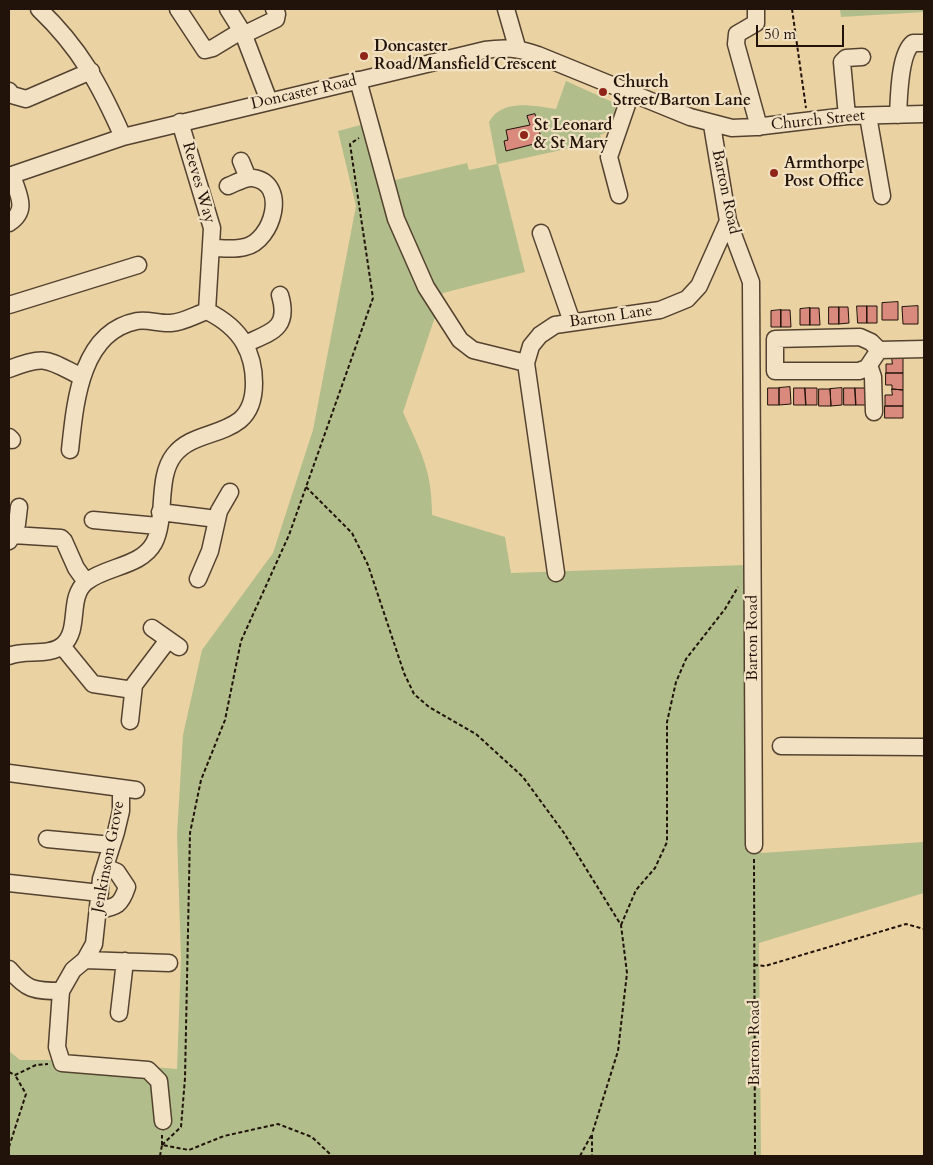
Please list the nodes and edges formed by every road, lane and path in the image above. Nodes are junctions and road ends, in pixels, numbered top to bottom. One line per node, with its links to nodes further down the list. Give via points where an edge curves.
1 (39, 9): 12 (street, via 69,40)
2 (178, 9): 8 (street, via 204,50)
3 (228, 9): 8 (street)
4 (274, 9): 8 (street, via 276,19)
5 (506, 9): 10 (street)
6 (756, 9): 24 (street, via 756,23 737,34 736,44)
7 (792, 9): 21 (path)
8 (242, 33): 16 (street)
9 (924, 43): 18 (street, via 914,43 907,50 899,87)
10 (517, 47): 13 (street, Doncaster Road, via 485,50); 15 (street, Doncaster Road)
11 (862, 57): 19 (street, via 846,58 842,62)
12 (91, 71): 14 (street, via 26,99); 26 (street)
13 (358, 80): 16 (street, Doncaster Road); 25 (street)
14 (9, 91)
15 (631, 93): 23 (street, Doncaster Road); 31 (street, via 609,157)
16 (269, 101): 22 (street, Doncaster Road)
17 (924, 114): 18 (street, Church Street)
18 (898, 115): 20 (street, Church Street)
19 (846, 116): 20 (street, Church Street); 21 (street, Church Street)
20 (868, 116): 32 (street)
21 (808, 121): 24 (street, Church Street)
22 (180, 122): 26 (street, Doncaster Road); 36 (street, Reeves Way, via 208,211 212,228)
23 (712, 125): 24 (street, Church Street); 33 (street, Barton Road)
24 (759, 127)
25 (371, 129): 45 (street, via 396,219 426,287 460,340 473,350); 51 (path, via 350,144 373,298)
26 (123, 137): 28 (street, Doncaster Road)
27 (241, 161): 29 (street)
28 (11, 176): 34 (street, via 21,209 19,216)
29 (248, 178): 30 (street); 36 (street, via 261,181 272,192 273,217 265,234 246,247)
30 (228, 186)
31 (619, 195)
32 (882, 196)
33 (728, 221): 41 (street, Barton Lane, via 699,286 687,299 660,310); 72 (street, Barton Road, via 751,282)
34 (9, 223)
35 (541, 233): 41 (street)
36 (211, 248): 40 (street, Reeves Way)
37 (138, 265): 39 (street)
38 (280, 295): 42 (street, via 282,323)
39 (9, 305)
40 (207, 311): 42 (street, via 236,332); 48 (street, via 171,323 138,321 111,332 99,344)
41 (572, 322): 45 (street, Barton Lane, via 555,325 540,335 531,346)
42 (245, 344): 54 (street, via 254,390 249,408 240,420 196,439 174,454 167,466)
43 (924, 349): 44 (street)
44 (879, 350): 46 (street); 46 (street, via 860,337 775,339 775,371 859,371)
45 (526, 363): 58 (street)
46 (869, 365): 49 (street, via 874,377)
47 (9, 369): 48 (street, via 33,359 46,360)
48 (82, 377): 50 (street, via 74,409)
49 (874, 412)
50 (70, 450)
51 (305, 486): 77 (path, via 352,532 368,565 414,694 429,707 476,734 523,777 564,833); 91 (path, via 289,535 241,641 225,720 201,780 190,833 181,1127)
52 (230, 492): 55 (street)
53 (19, 507): 57 (street)
54 (159, 519): 55 (street); 56 (street); 60 (street, via 155,541 145,555)
55 (217, 519): 59 (street, via 207,560)
56 (93, 520)
57 (11, 538): 60 (street, via 61,538)
58 (556, 573)
59 (198, 578)
60 (86, 582): 63 (street, via 76,599 69,638)
61 (738, 586): 77 (path, via 725,609 686,659 676,682 667,722 667,842 655,868 636,890)
62 (152, 628): 65 (street, via 174,643 134,685)
63 (62, 646): 64 (street, via 45,652 17,652); 65 (street, via 93,684)
64 (9, 656)
65 (133, 690): 66 (street)
66 (130, 721)
67 (782, 746): 68 (street)
68 (922, 747)
69 (9, 773): 71 (street, Jenkinson Grove, via 128,790)
70 (47, 839): 71 (street)
71 (112, 845): 73 (street, Jenkinson Grove)
72 (754, 845): 82 (path, Barton Road)
73 (105, 867): 75 (street, Jenkinson Grove); 76 (street, via 117,872 127,887 122,902 112,908)
74 (9, 883): 75 (street)
75 (100, 893): 76 (street, Jenkinson Grove)
76 (98, 910): 79 (street, Jenkinson Grove, via 94,944)
77 (621, 924): 90 (path, via 627,973 618,1052)
78 (924, 929): 82 (path, via 906,924 765,966)
79 (85, 960): 80 (street); 84 (street, Jenkinson Grove)
80 (124, 962): 81 (street); 85 (street)
81 (169, 963)
82 (754, 965): 97 (path, Barton Road)
83 (9, 969): 84 (street, via 23,985 34,990)
84 (55, 991): 86 (street, via 57,1047)
85 (120, 1013)
86 (62, 1063): 88 (path, via 36,1065); 89 (street, via 148,1070 159,1081)
87 (9, 1072): 88 (path)
88 (15, 1075): 92 (path, via 26,1094)
89 (163, 1121)
90 (592, 1134): 95 (path); 96 (path)
91 (162, 1145): 93 (path); 94 (path, via 189,1150 224,1136 278,1124 312,1137)
92 (9, 1147)
93 (160, 1156)
94 (332, 1156)
95 (580, 1156)
96 (592, 1156)
97 (755, 1156)

